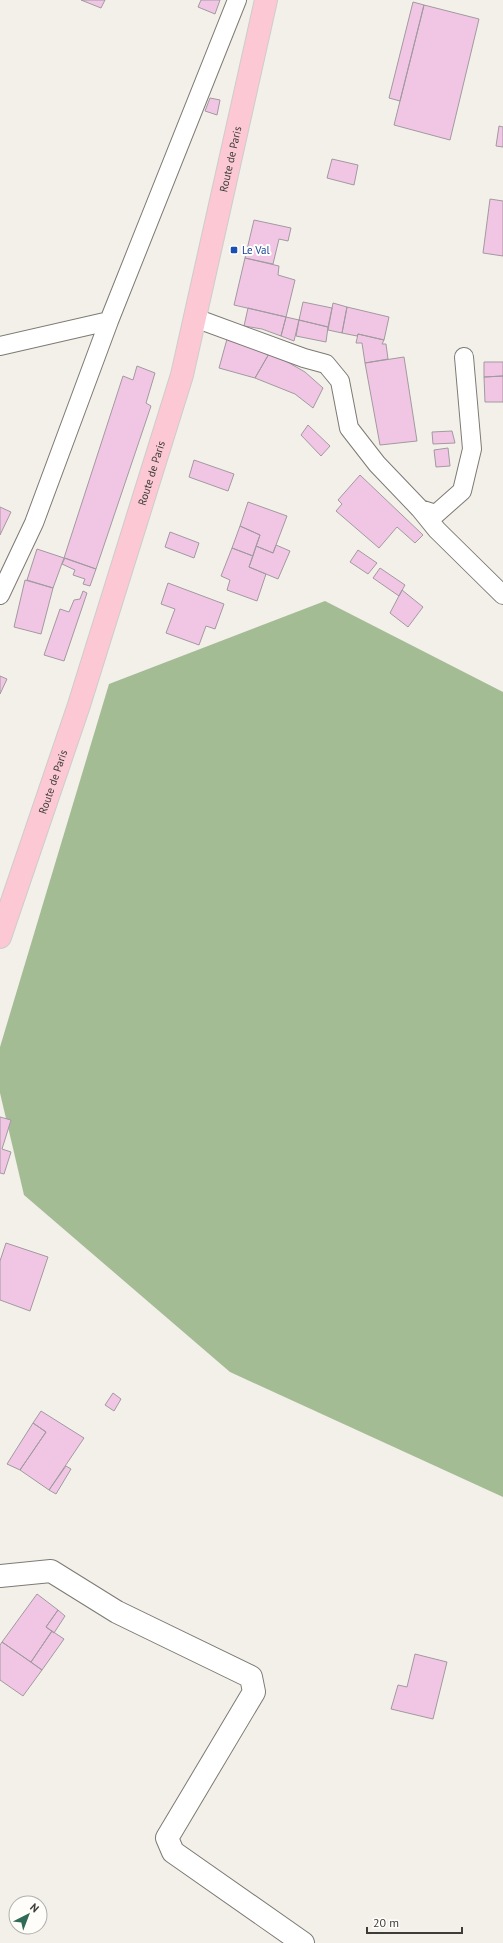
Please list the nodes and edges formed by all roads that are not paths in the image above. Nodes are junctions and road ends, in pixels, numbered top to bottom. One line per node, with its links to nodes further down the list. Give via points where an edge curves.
1 (236, 0): 4 (lane)
2 (266, 0): 3 (main road, Route de Paris)
3 (195, 318): 7 (lane, via 326,364 340,381 349,428 377,464); 10 (main road, Route de Paris, via 182,375 154,468 48,799)
4 (108, 321): 5 (lane); 9 (lane, via 34,522)
5 (0, 346)
6 (464, 357): 7 (lane, via 472,449 462,491 436,514)
7 (420, 509): 8 (lane, via 437,530)
8 (503, 594)
9 (0, 595)
10 (0, 936)
11 (0, 1576): 12 (street, via 51,1571 117,1612 250,1677 254,1692 167,1838 173,1852)
12 (303, 1943)

